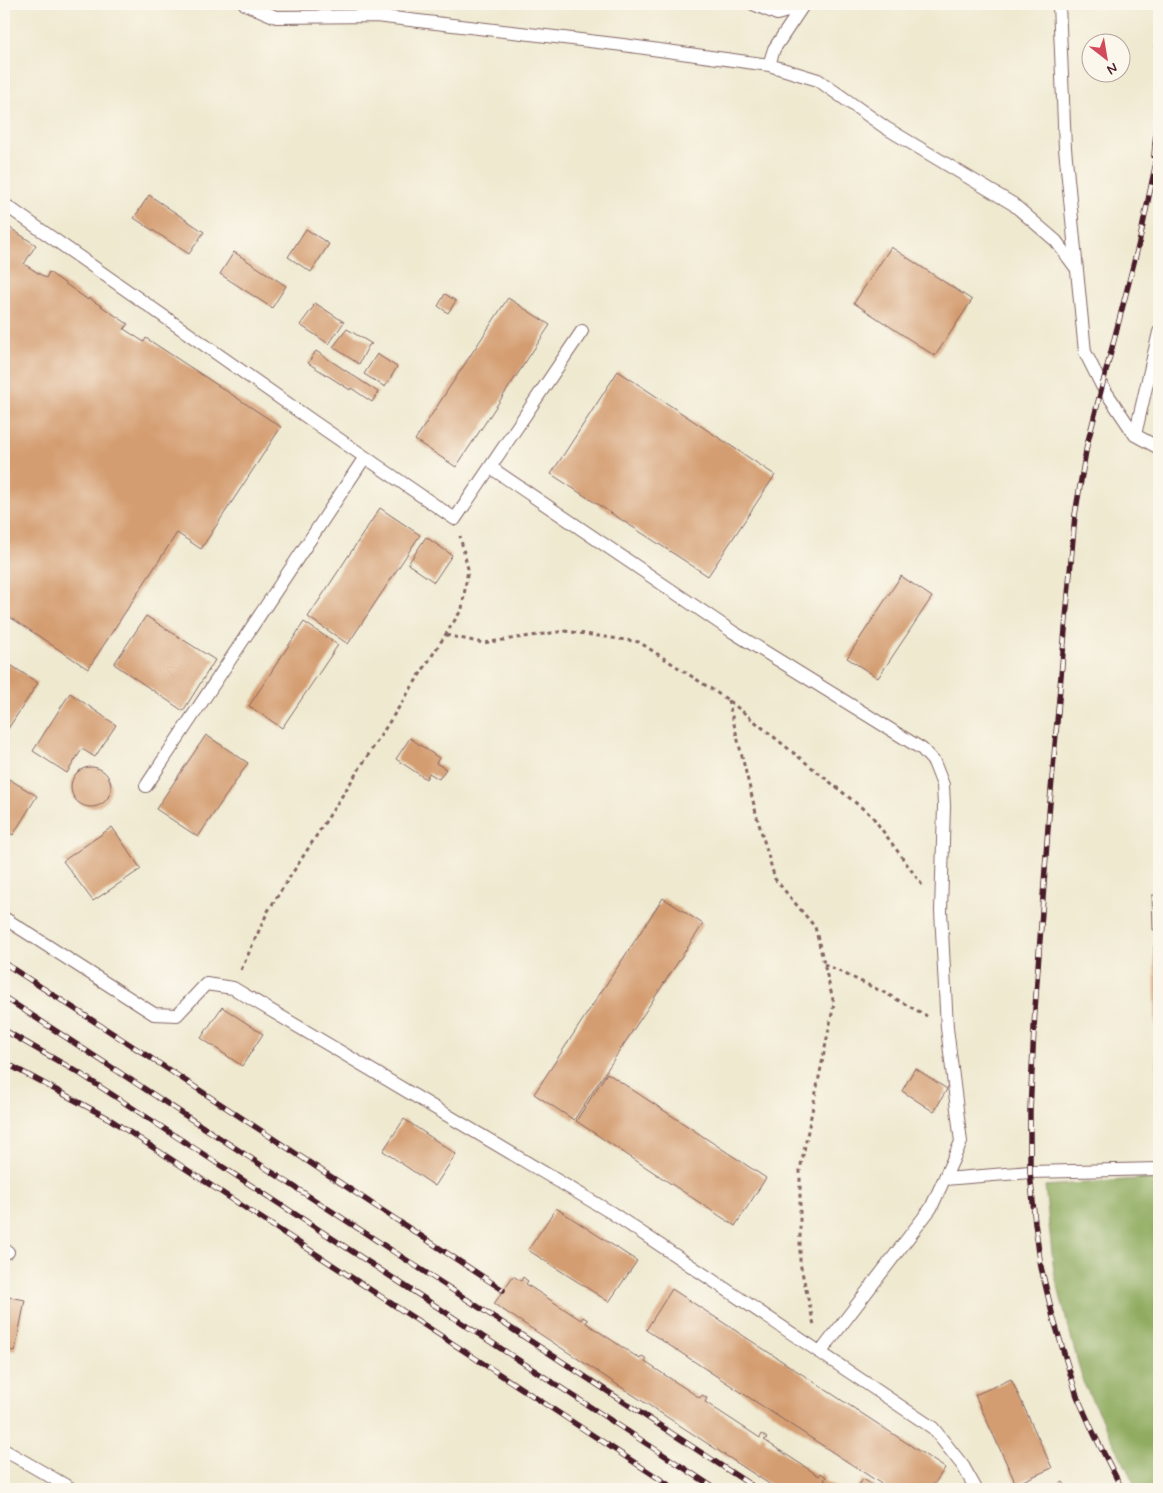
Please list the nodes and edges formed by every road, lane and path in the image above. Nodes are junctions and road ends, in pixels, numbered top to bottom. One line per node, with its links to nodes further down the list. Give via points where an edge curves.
1 (244, 4): 5 (lane, via 276,17 376,16)
2 (752, 4): 4 (lane, via 777,14)
3 (1059, 4): 7 (lane, via 1065,148)
4 (803, 6): 5 (lane, via 774,49)
5 (769, 65): 7 (lane, via 818,80 886,128 1013,204 1056,241)
6 (4, 204): 12 (lane)
7 (1076, 268): 10 (lane, via 1085,352 1102,386)
8 (582, 331): 13 (lane)
9 (1159, 332): 10 (lane)
10 (1135, 435): 11 (lane)
11 (1159, 448)
12 (365, 457): 14 (lane); 17 (lane)
13 (490, 467): 14 (lane); 18 (lane, via 733,632 922,749 934,762 943,785)
14 (455, 518): 15 (path, via 468,569 462,610)
15 (446, 635): 16 (path, via 483,643 565,631 640,642); 21 (path, via 268,911)
16 (728, 700): 18 (path, via 872,816); 20 (path, via 775,879 815,928)
17 (146, 786)
18 (941, 911): 22 (lane)
19 (4, 918): 21 (lane, via 154,1014 177,1015 206,984)
20 (824, 964): 22 (path); 25 (path, via 834,1004 800,1170 800,1263)
21 (233, 988): 25 (lane, via 612,1213)
22 (947, 1028): 24 (lane, via 961,1142)
23 (1159, 1169): 24 (lane, via 1038,1171)
24 (945, 1180): 25 (lane, via 931,1208)
25 (820, 1352): 28 (lane, via 933,1428 963,1466)
26 (4, 1450): 27 (lane)
27 (72, 1489)
28 (976, 1489)

